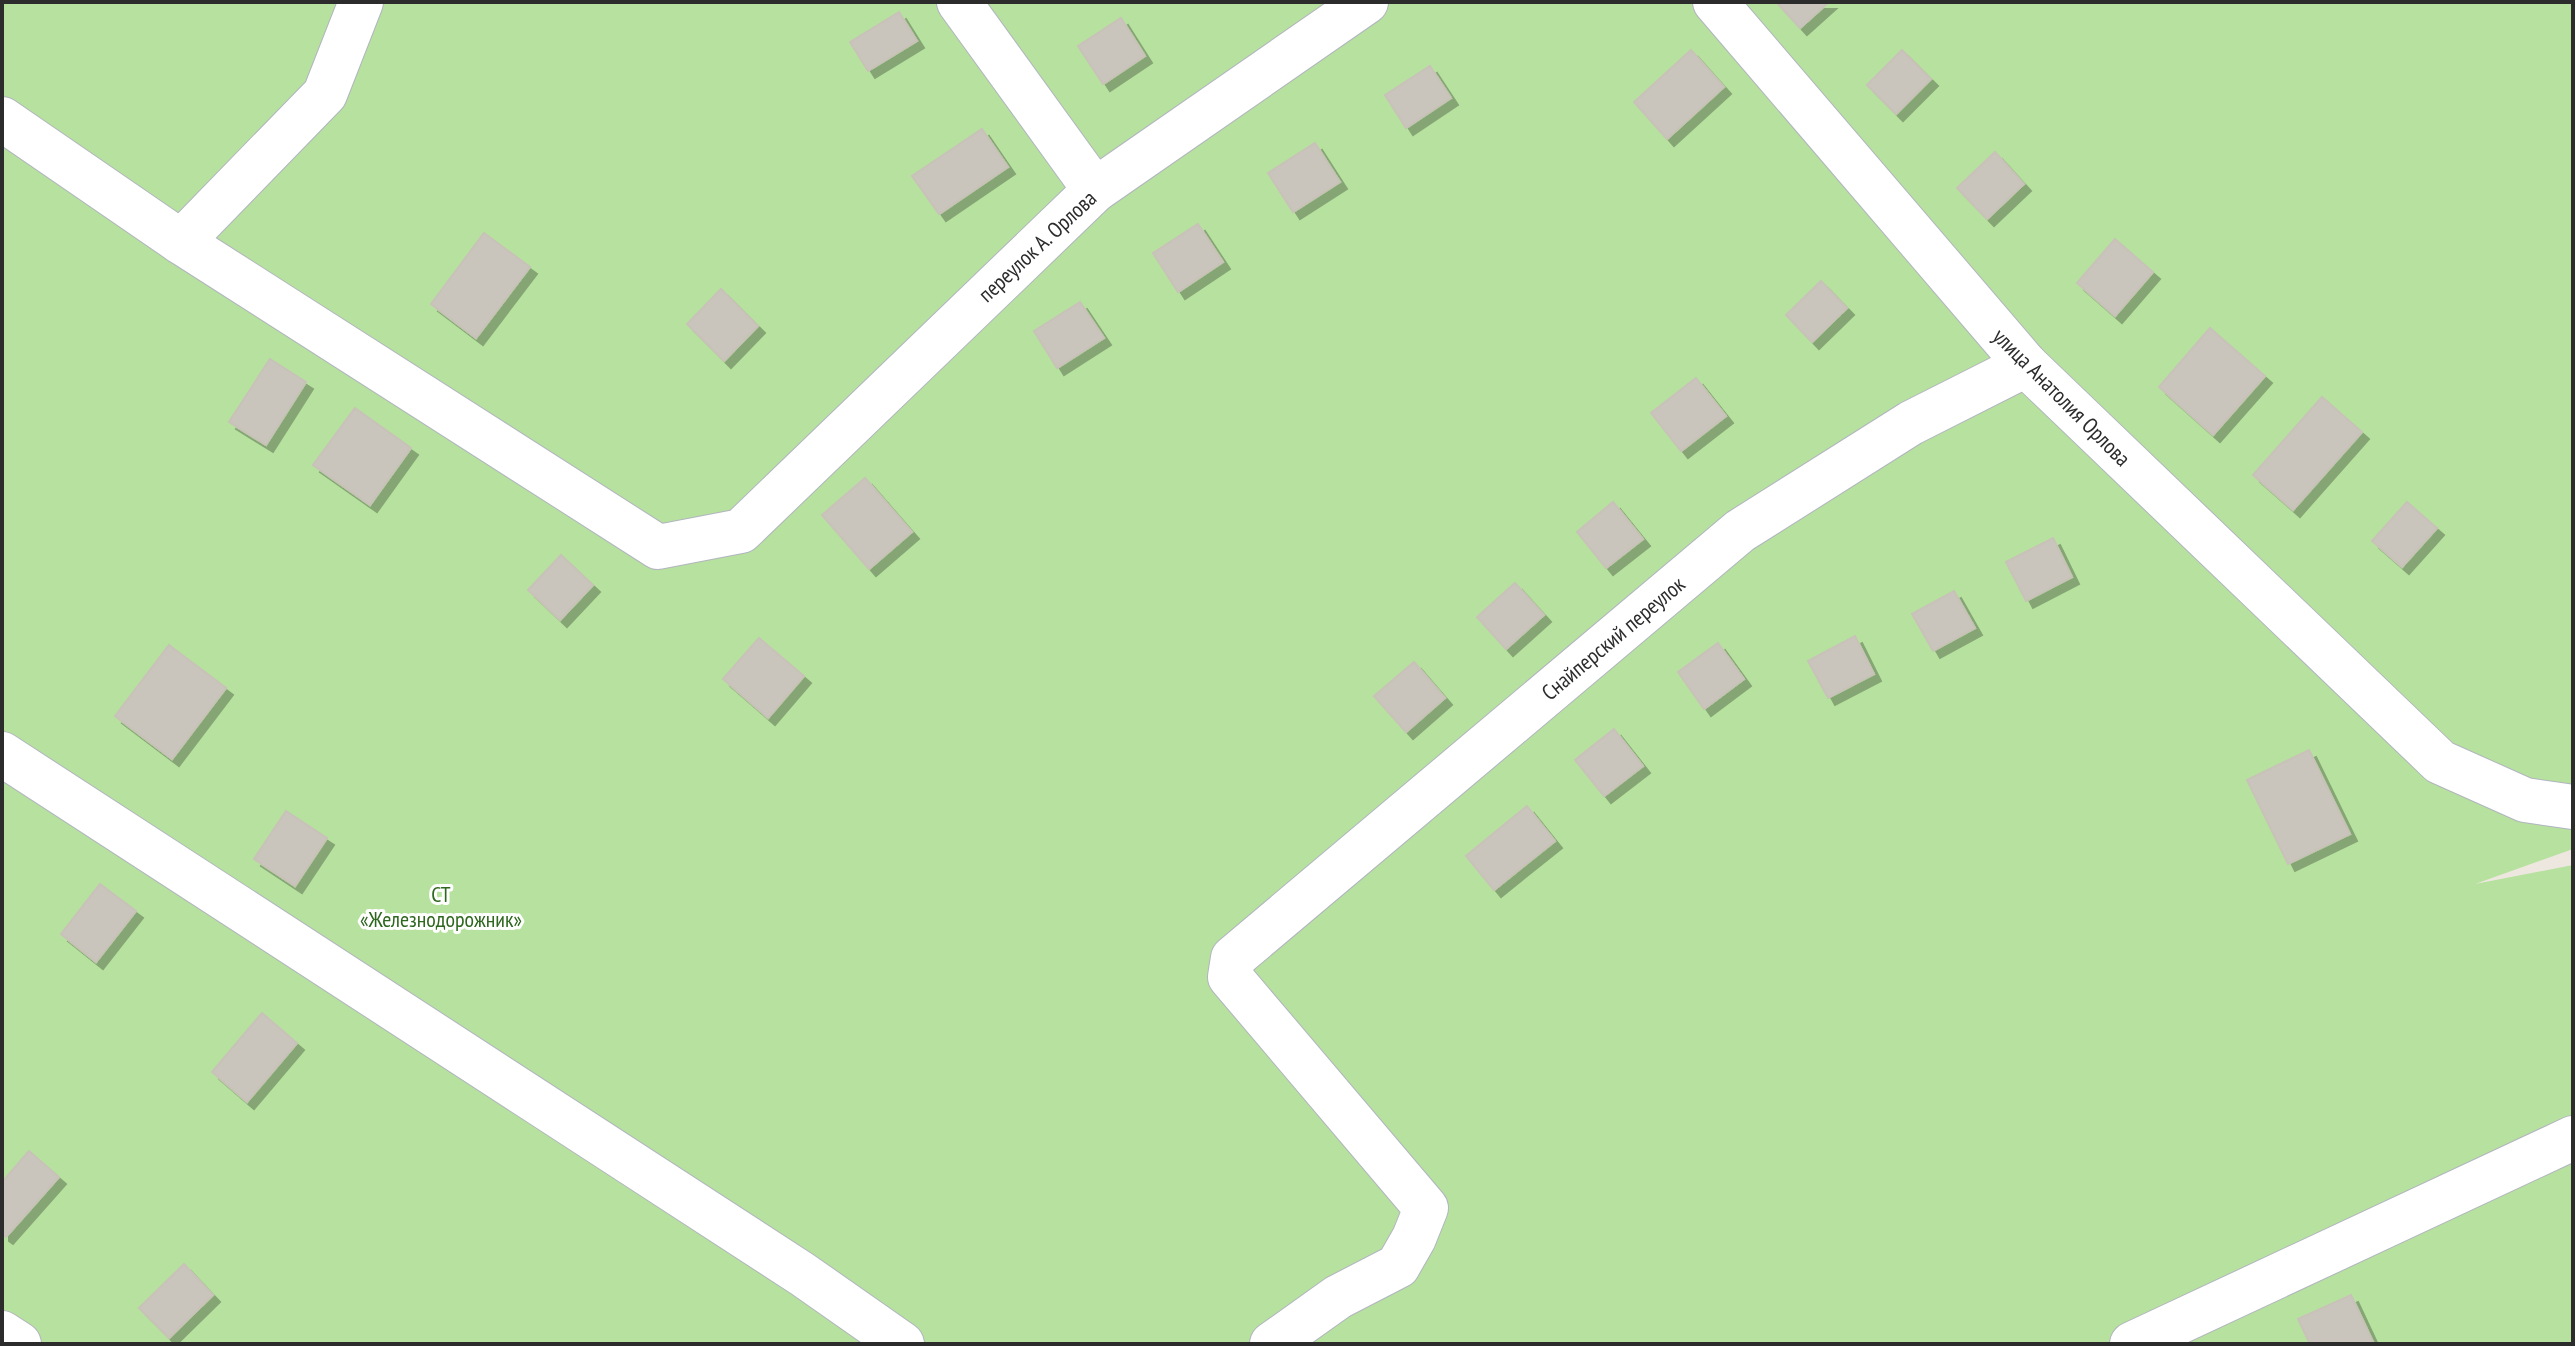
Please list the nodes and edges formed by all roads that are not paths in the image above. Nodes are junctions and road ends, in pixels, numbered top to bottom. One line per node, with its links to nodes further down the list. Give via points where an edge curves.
1 (361, 2): 7 (street, via 325,94)
2 (959, 2): 6 (street)
3 (1366, 2): 6 (street, переулок А. Орлова)
4 (1715, 2): 8 (street, улица Анатолия Орлова)
5 (2, 119): 7 (street)
6 (1095, 190): 7 (street, переулок А. Орлова, via 741,531 658,547)
7 (181, 242)
8 (2026, 365): 10 (street, улица Анатолия Орлова, via 2440,762 2525,800); 15 (street, Снайперский переулок, via 1911,423 1740,531 1233,958 1230,977 1426,1208 1398,1266 1338,1297)
9 (2, 754): 14 (street)
10 (2573, 807)
11 (2573, 1138): 16 (street)
12 (2, 1333): 13 (street)
13 (19, 1344)
14 (902, 1344)
15 (1272, 1344)
16 (2132, 1344)

